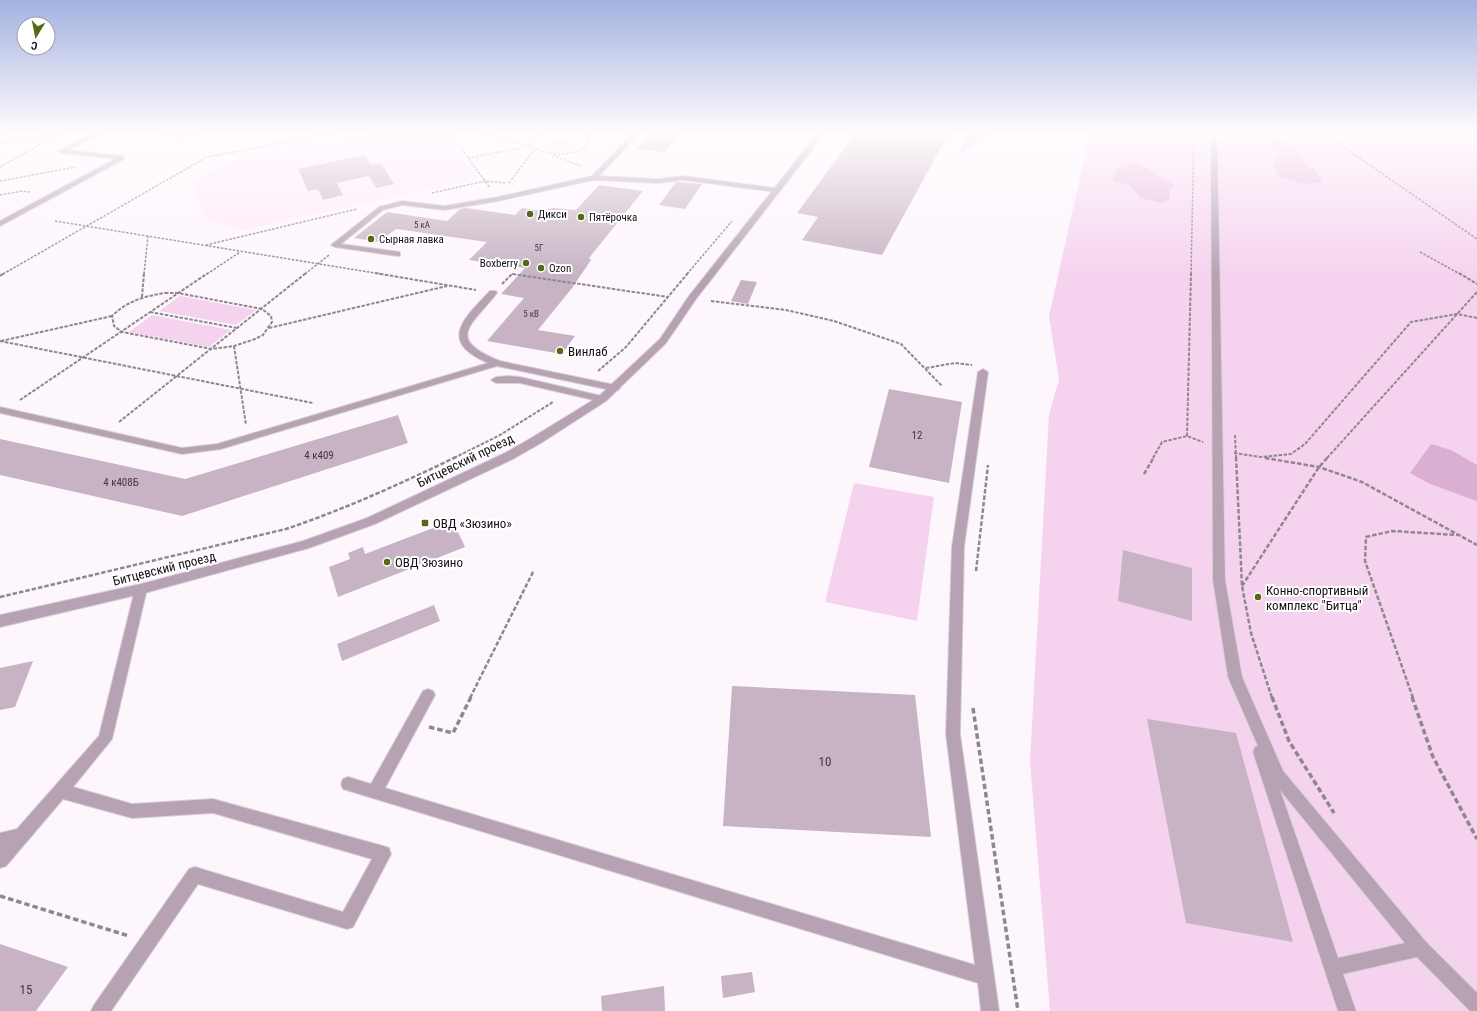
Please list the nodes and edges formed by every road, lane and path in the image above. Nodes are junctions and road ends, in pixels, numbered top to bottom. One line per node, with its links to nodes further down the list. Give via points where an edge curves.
1 (81, 180): 20 (lane)
2 (168, 180): 21 (path)
3 (511, 180): 15 (path, via 508,184)
4 (578, 180): 15 (lane)
5 (648, 180): 6 (lane)
6 (665, 180)
7 (700, 180): 13 (lane)
8 (783, 180): 13 (street, Битцевский проезд)
9 (1193, 180): 66 (path)
10 (1215, 180): 68 (lane)
11 (1391, 180): 23 (path)
12 (485, 181): 14 (path); 16 (path)
13 (775, 190): 58 (street, Битцевский проезд, via 692,298 663,341)
14 (431, 193)
15 (511, 196): 16 (lane)
16 (498, 198): 25 (lane, via 444,208 402,203 381,208 335,245)
17 (362, 208): 24 (path)
18 (55, 221): 21 (path)
19 (733, 221): 37 (path)
20 (0, 224)
21 (87, 226): 22 (path); 30 (path)
22 (148, 236): 24 (path); 36 (path)
23 (1477, 239)
24 (204, 246): 26 (path)
25 (341, 246): 28 (lane); 29 (path)
26 (240, 251): 29 (path); 34 (path)
27 (1420, 252): 31 (path, via 1437,258)
28 (397, 254)
29 (318, 264): 32 (path); 39 (path)
30 (0, 276)
31 (1477, 284)
32 (449, 286): 35 (path); 45 (path)
33 (1477, 292): 41 (path)
34 (178, 293): 36 (path); 39 (path); 40 (path)
35 (494, 293): 37 (path, via 512,274); 51 (lane, via 473,314 462,334 463,342 470,350 479,357)
36 (142, 297): 42 (path, via 131,301)
37 (668, 297): 56 (path, via 626,347)
38 (710, 301): 52 (path, via 786,310 834,321 901,344)
39 (262, 308): 44 (path); 45 (path, via 271,316)
40 (150, 312): 44 (path); 46 (path)
41 (1457, 314): 43 (path); 71 (path, via 1411,322 1305,444 1291,454); 72 (path)
42 (112, 316): 46 (path, via 111,322); 47 (path)
43 (1477, 318)
44 (237, 328): 49 (path)
45 (269, 328): 48 (path, via 255,339)
46 (122, 332): 49 (path); 50 (path)
47 (0, 341): 50 (path)
48 (234, 346): 49 (path); 59 (path)
49 (212, 349): 54 (path)
50 (83, 358): 54 (path); 63 (path)
51 (497, 363): 56 (lane); 62 (lane)
52 (926, 368): 53 (path, via 955,363 973,364); 57 (path)
53 (983, 372): 98 (lane, via 958,547 952,734)
54 (177, 376): 59 (path); 65 (path)
55 (496, 380): 60 (lane, via 520,380)
56 (586, 381): 58 (lane)
57 (942, 386)
58 (614, 388): 61 (street, Битцевский проезд)
59 (240, 389): 62 (path); 67 (path)
60 (570, 391): 61 (lane); 80 (path, via 493,438 378,494 332,513 240,541)
61 (602, 399): 79 (street, Битцевский проезд, via 509,456 371,521 305,545)
62 (342, 409): 67 (lane)
63 (2, 411): 65 (lane)
64 (1235, 430): 69 (path)
65 (105, 434): 67 (lane, via 182,451 217,447)
66 (1187, 436): 68 (path); 73 (path, via 1162,442)
67 (248, 438)
68 (1218, 448): 69 (path); 82 (lane, via 1219,580)
69 (1236, 454): 71 (path); 78 (path)
70 (989, 456): 77 (path)
71 (1261, 457): 72 (path)
72 (1318, 467): 74 (path, via 1362,482); 78 (path)
73 (1144, 474)
74 (1456, 535): 75 (path); 91 (path, via 1392,531 1366,538 1366,561 1433,757)
75 (1477, 545)
76 (534, 570): 85 (path, via 453,733)
77 (976, 574)
78 (1242, 586): 89 (path, via 1251,633 1288,741)
79 (141, 589): 81 (street, Битцевский проезд); 87 (lane, via 105,739)
80 (0, 598)
81 (0, 621)
82 (1235, 677): 96 (lane, via 1278,776); 97 (lane)
83 (428, 695): 85 (lane)
84 (973, 699): 102 (path)
85 (412, 724): 88 (lane)
86 (348, 784): 88 (lane)
87 (60, 791): 90 (lane); 95 (lane, via 132,812 213,806 383,854 347,921 195,875)
88 (375, 791): 98 (lane)
89 (1335, 815)
90 (22, 835): 92 (lane); 93 (lane)
91 (1477, 839)
92 (0, 841)
93 (0, 860)
94 (0, 896): 95 (path)
95 (149, 942): 100 (lane)
96 (1420, 948): 97 (lane); 99 (lane)
97 (1332, 968): 103 (lane)
98 (985, 977): 101 (lane)
99 (1477, 1006)
100 (100, 1011)
101 (990, 1011)
102 (1018, 1011)
103 (1348, 1011)

